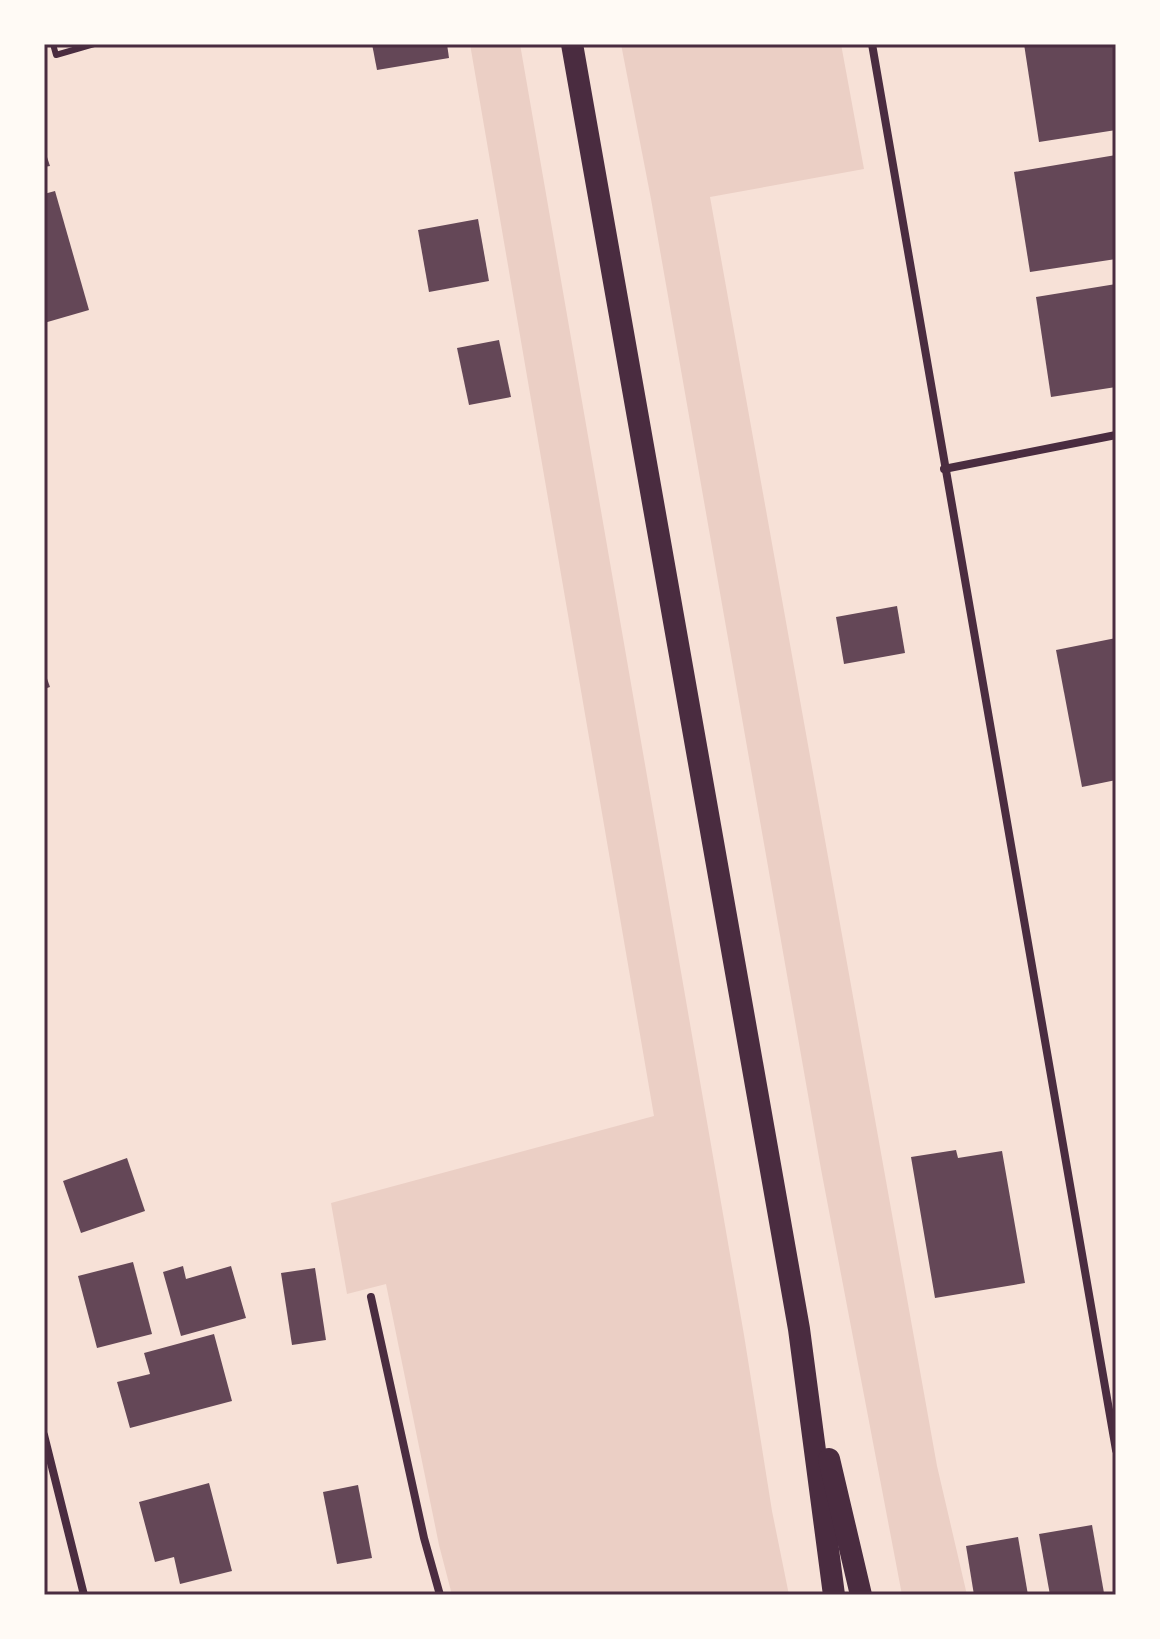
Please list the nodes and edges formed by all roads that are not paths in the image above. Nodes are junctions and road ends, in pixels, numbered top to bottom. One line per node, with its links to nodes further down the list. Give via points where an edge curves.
1 (53, 44): 2 (lane, via 56,55)
2 (94, 44)
3 (572, 44): 8 (highway)
4 (872, 44): 6 (street)
5 (1116, 435): 6 (street)
6 (944, 469): 10 (street)
7 (371, 1297): 12 (street)
8 (799, 1329): 13 (highway); 14 (highway)
9 (44, 1435): 11 (street)
10 (1116, 1450)
11 (84, 1595)
12 (440, 1595)
13 (834, 1595)
14 (861, 1595)

